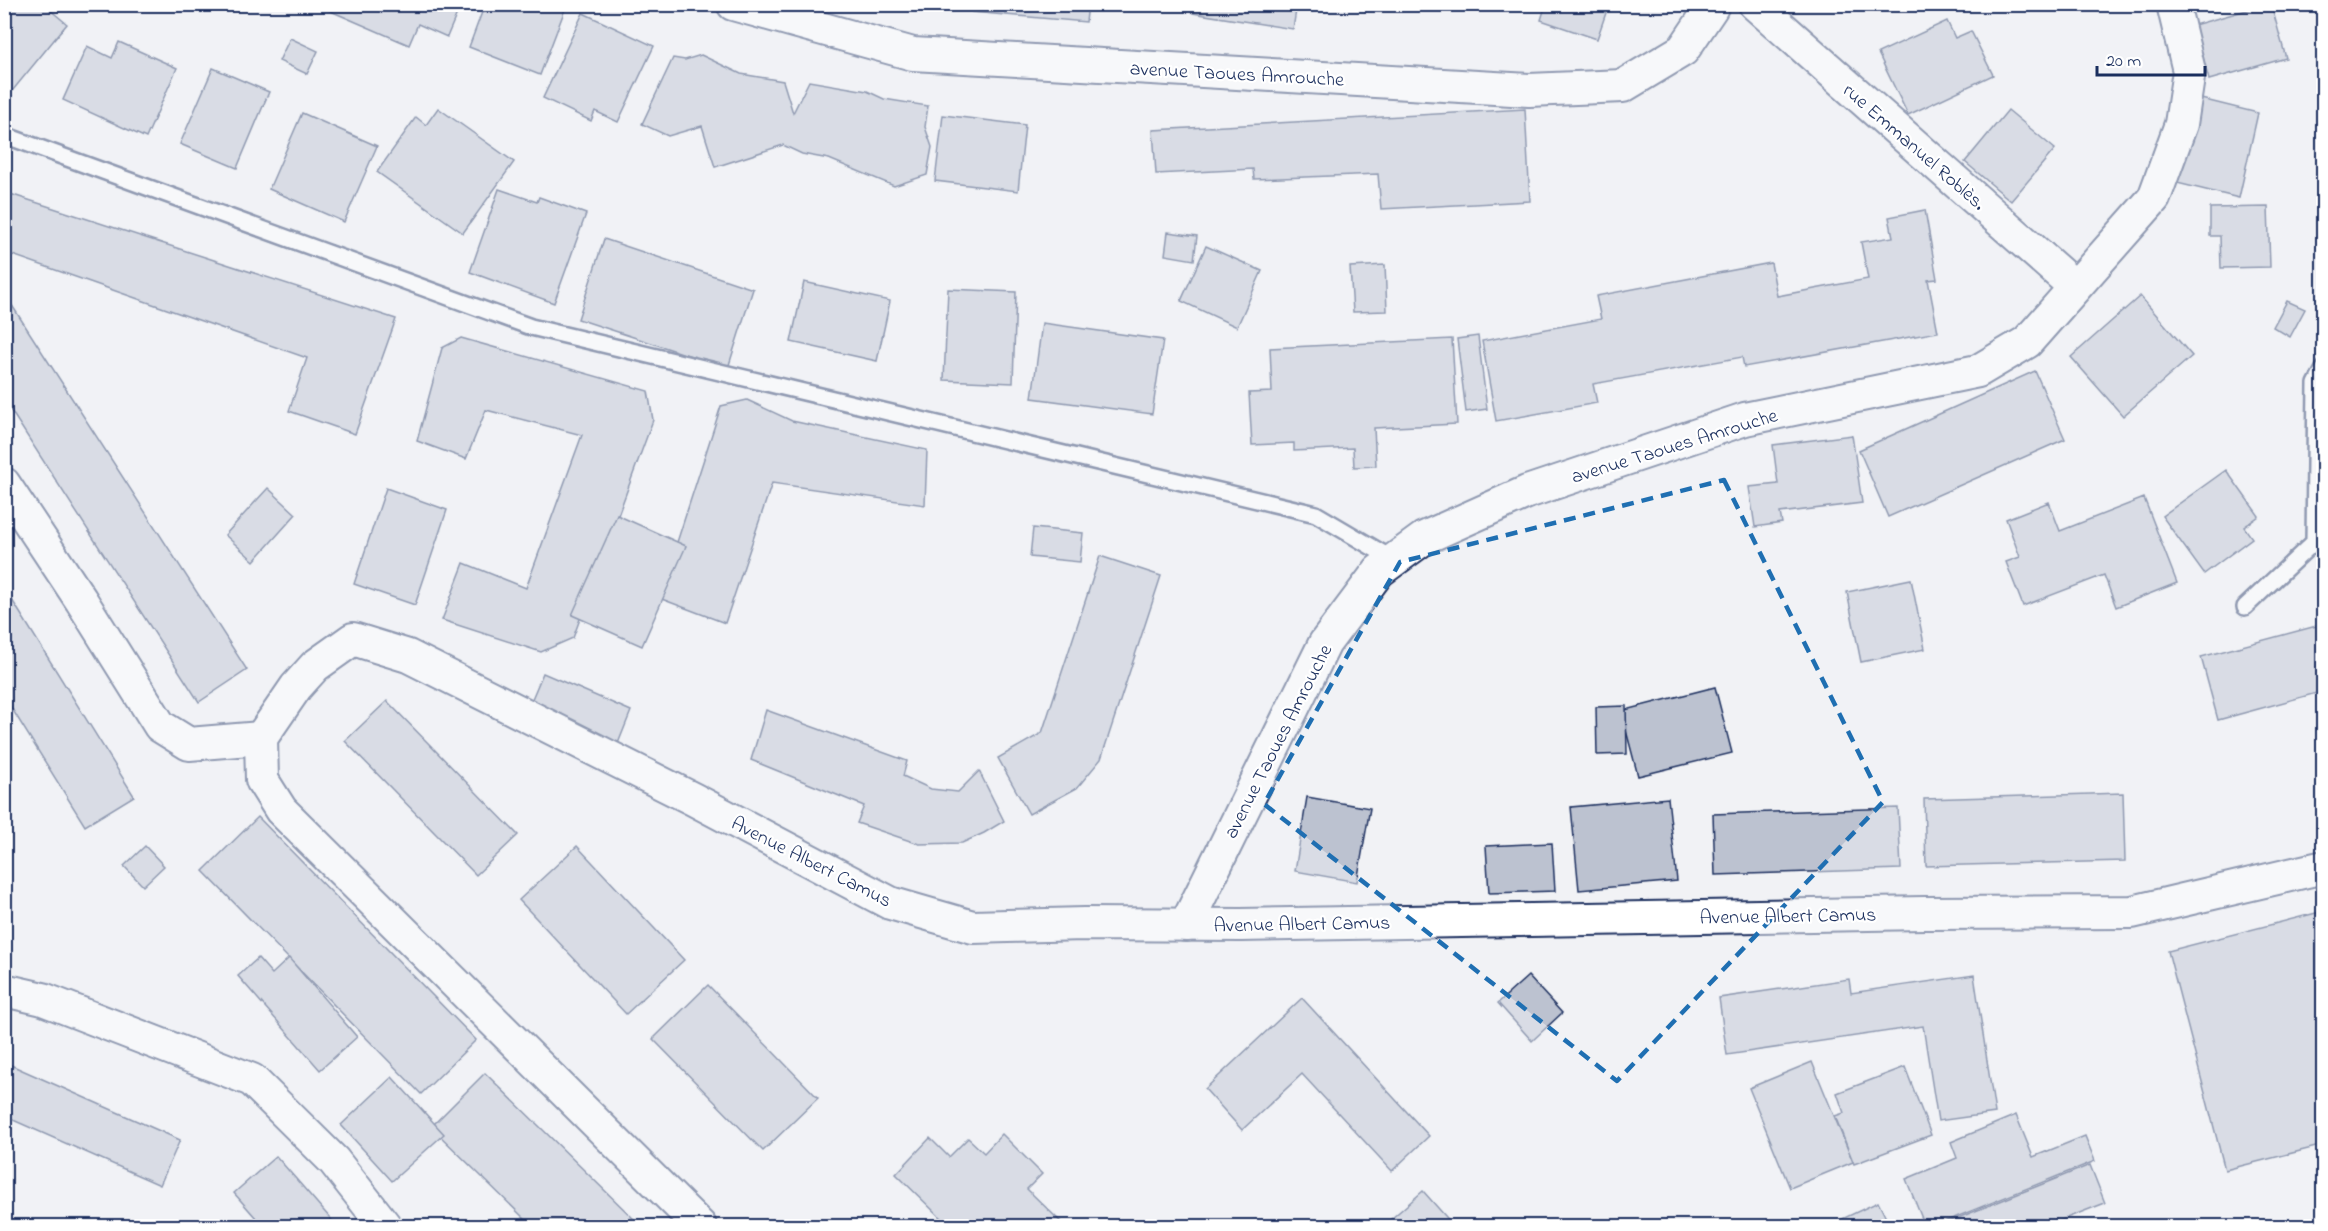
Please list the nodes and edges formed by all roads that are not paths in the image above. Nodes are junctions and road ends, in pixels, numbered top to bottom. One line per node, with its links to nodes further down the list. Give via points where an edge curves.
1 (733, 4): 2 (street, avenue Taoues Amrouche, via 913,54 1529,90 1623,86 1683,50)
2 (1711, 4)
3 (1755, 4): 6 (street, rue Emmanuel Roblès.)
4 (2173, 4): 6 (street, avenue Taoues Amrouche, via 2189,71 2181,124 2154,198)
5 (4, 135): 9 (lane, via 531,327 1316,514)
6 (2075, 287): 9 (street, avenue Taoues Amrouche, via 2027,342 1978,371 1745,419 1527,492 1424,538)
7 (2324, 369): 10 (lane, via 2316,384 2314,542)
8 (4, 484): 11 (street, via 159,726 189,744)
9 (1394, 560): 13 (street, avenue Taoues Amrouche, via 1379,571 1325,643)
10 (2245, 607)
11 (261, 738): 13 (street, Avenue Albert Camus, via 315,666 354,639 408,656 890,903 973,927); 16 (street, via 262,780 281,810)
12 (2324, 867): 13 (street, Avenue Albert Camus, via 2132,912)
13 (1186, 924)
14 (4, 990): 15 (street, via 43,999 252,1080 334,1161)
15 (385, 1227)
16 (700, 1227)

